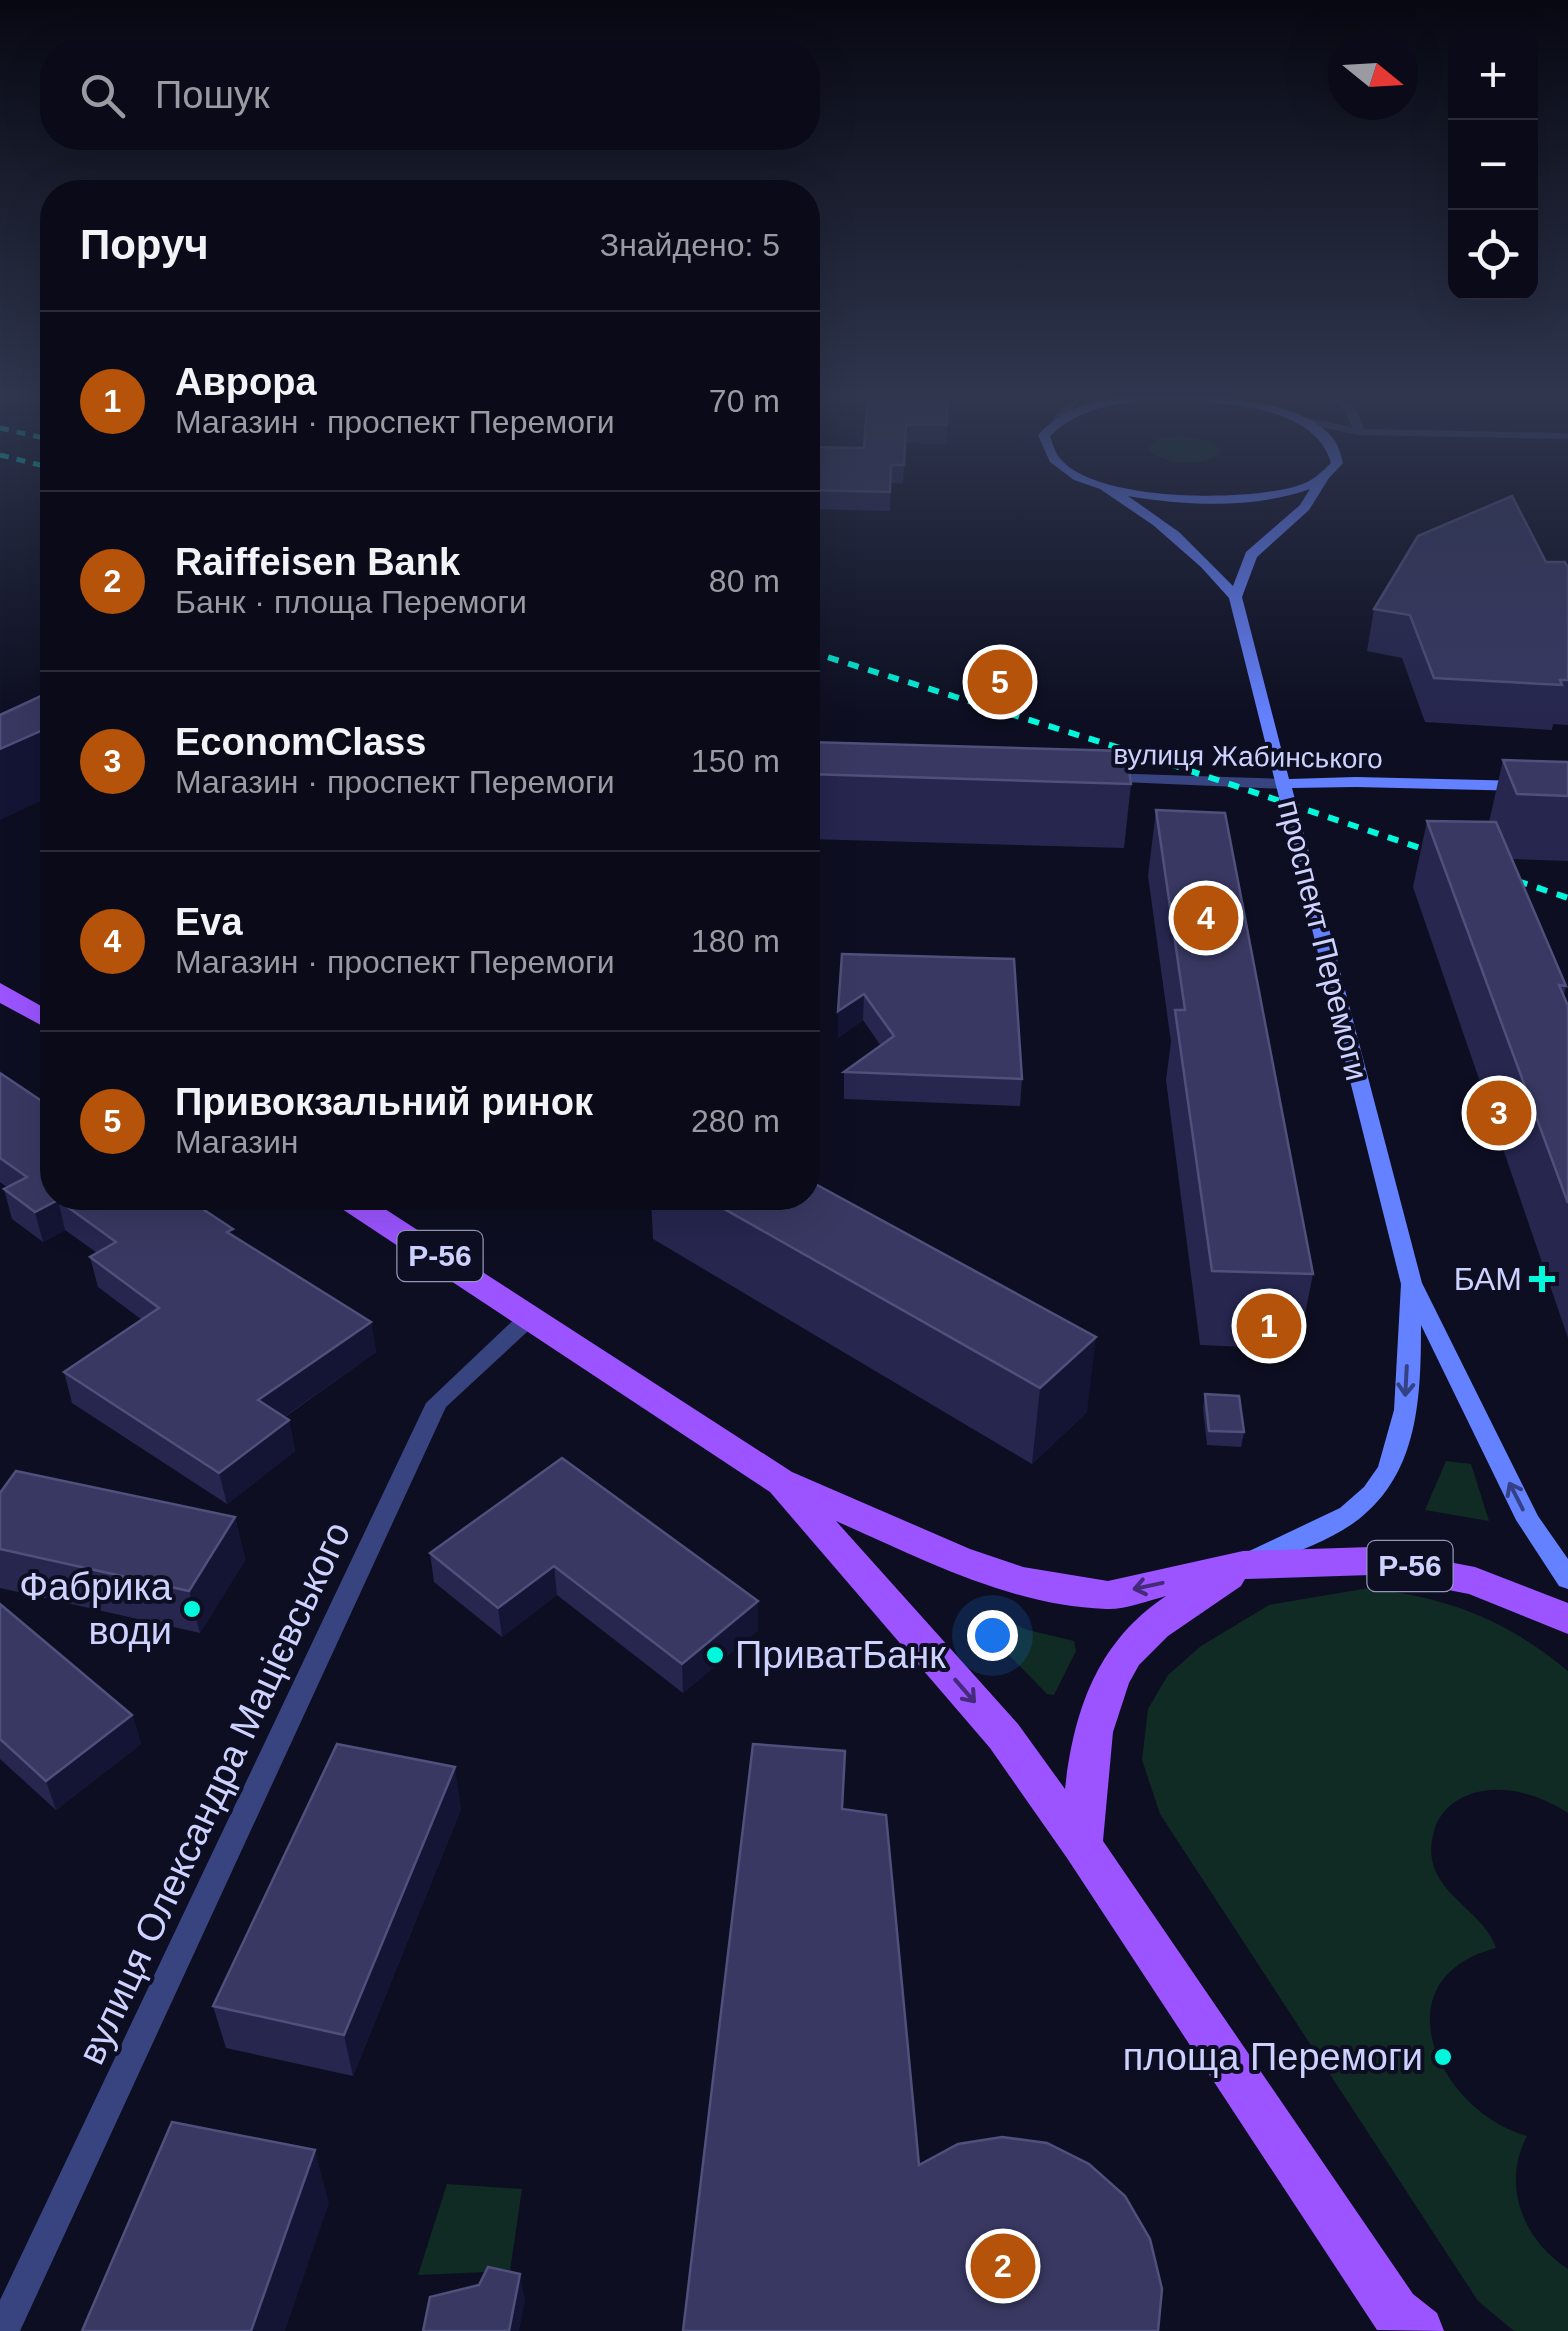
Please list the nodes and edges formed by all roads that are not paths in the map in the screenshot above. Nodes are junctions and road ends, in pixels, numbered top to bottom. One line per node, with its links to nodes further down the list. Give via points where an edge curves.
1 (1132, 503): 3 (main road, проспект Перемоги, via 1191,547)
2 (1307, 503): 3 (main road, via 1250,554)
3 (1235, 597): 5 (main road, проспект Перемоги)
4 (1095, 778): 5 (street, вулиця Жабинського)
5 (1285, 784): 6 (main road, вулиця Жабинського); 10 (main road, проспект Перемоги)
6 (1568, 788)
7 (0, 992): 8 (main road)
8 (40, 1016)
9 (366, 1210): 11 (main road, Р-56)
10 (1411, 1283): 13 (main road, проспект Перемоги, one-way to 13, via 1403,1438 1384,1480 1350,1513); 14 (main road, проспект Перемоги, one-way to 10, via 1528,1520)
11 (532, 1316): 12 (main road, Р-56); 18 (street, вулиця Олександра Мацієвського, via 437,1403)
12 (779, 1481): 13 (main road, Р-56, one-way to 12, via 1108,1595 1022,1581); 16 (main road, Р-56, one-way to 16, via 1004,1736)
13 (1243, 1565): 15 (main road, Р-56, via 1371,1561 1427,1569 1475,1580); 16 (main road, via 1144,1634 1110,1680 1092,1725)
14 (1568, 1578)
15 (1568, 1618)
16 (1082, 1845): 17 (main road, Р-56)
17 (1406, 2325)
18 (3, 2331)

